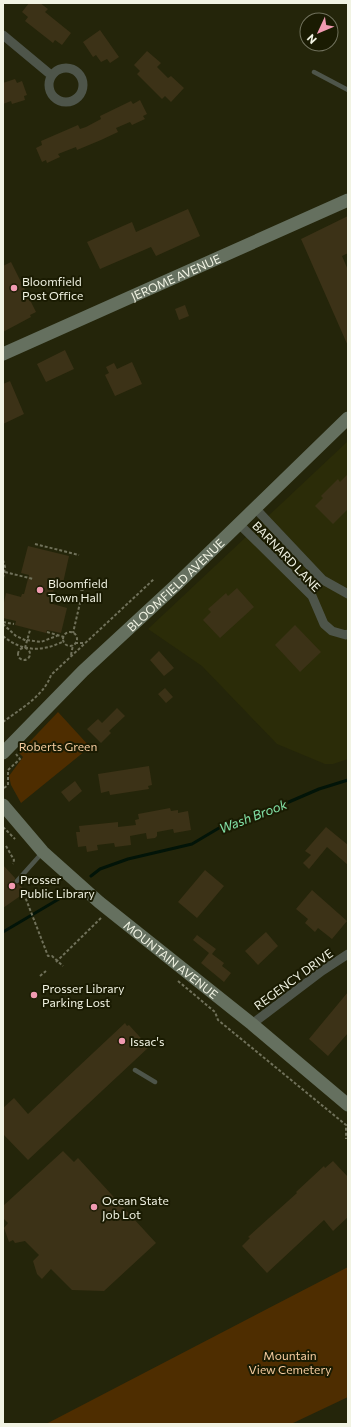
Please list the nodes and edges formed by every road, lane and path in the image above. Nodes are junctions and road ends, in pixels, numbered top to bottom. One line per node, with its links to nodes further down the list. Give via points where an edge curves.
1 (3, 35): 3 (street)
2 (314, 72): 4 (lane)
3 (51, 75)
4 (348, 90)
5 (348, 200): 6 (main road, JEROME AVENUE)
6 (3, 354)
7 (348, 418): 8 (main road, BLOOMFIELD AVENUE)
8 (255, 508): 9 (main road, BLOOMFIELD AVENUE); 18 (street, BARNARD LANE, via 323,580)
9 (239, 524): 24 (street, BARNARD LANE, via 312,596 324,624 332,631); 35 (main road, BLOOMFIELD AVENUE, via 82,671)
10 (35, 544): 11 (path)
11 (79, 555)
12 (3, 560): 13 (path)
13 (5, 572): 14 (path); 15 (path)
14 (3, 578)
15 (33, 579)
16 (154, 579): 30 (path)
17 (50, 583): 23 (path, via 83,590)
18 (348, 594)
19 (3, 623): 20 (path); 28 (path, via 16,636)
20 (14, 624)
21 (30, 630): 28 (path)
22 (47, 632): 26 (path)
23 (73, 633): 27 (path, via 67,633); 31 (path, via 77,637)
24 (348, 634)
25 (3, 636): 32 (path, via 9,642)
26 (59, 636): 27 (path); 28 (path, via 41,642)
27 (64, 637): 29 (path)
28 (27, 641): 32 (path)
29 (64, 641): 31 (path, via 69,645); 32 (path, via 48,649)
30 (86, 643): 31 (path); 33 (path)
31 (74, 644): 33 (path)
32 (26, 648): 32 (path, via 18,654 22,660 30,656)
33 (71, 656): 34 (path, via 51,675 47,685)
34 (3, 722)
35 (6, 749): 36 (path, via 20,758 8,770 8,785)
36 (4, 788)
37 (3, 805): 41 (main road, MOUNTAIN AVENUE)
38 (3, 827): 39 (path)
39 (20, 844)
40 (6, 846): 42 (path, via 14,860)
41 (43, 852): 43 (lane); 54 (main road, MOUNTAIN AVENUE, via 99,902)
42 (13, 864)
43 (16, 880)
44 (24, 894): 49 (path, via 47,954)
45 (98, 914): 46 (path)
46 (102, 918): 47 (path); 49 (path)
47 (106, 921)
48 (348, 954): 54 (street, REGENCY DRIVE)
49 (56, 961): 50 (path)
50 (63, 966)
51 (46, 971): 52 (path)
52 (40, 976)
53 (176, 979): 58 (path, via 215,1012 218,1020 346,1125)
54 (252, 1024): 57 (main road, MOUNTAIN AVENUE)
55 (135, 1070): 56 (lane)
56 (155, 1082)
57 (348, 1105)
58 (346, 1139)

